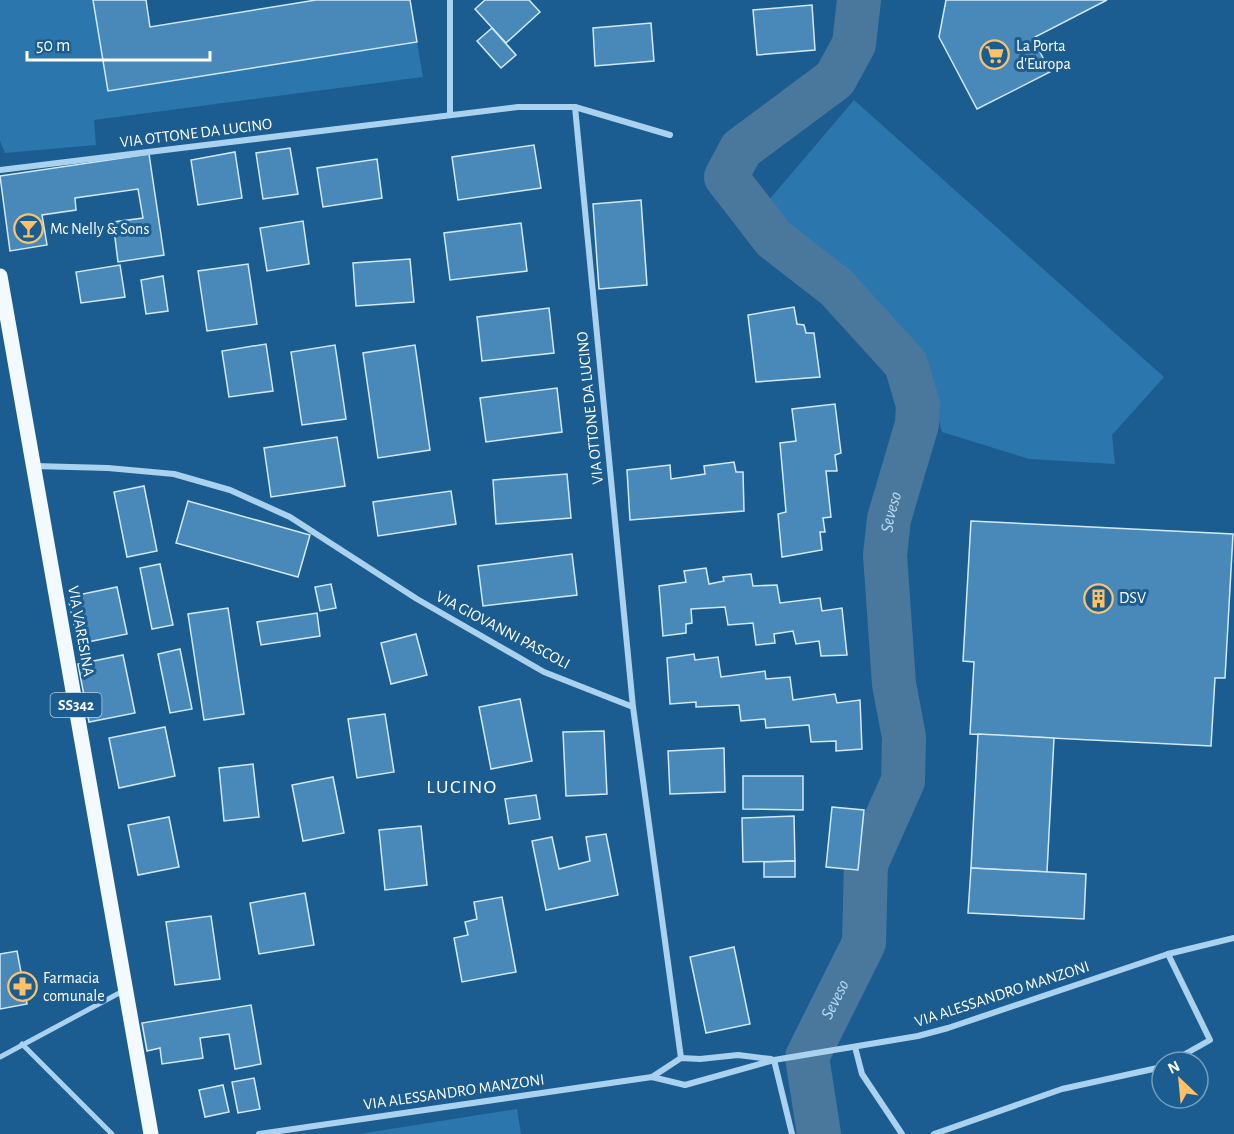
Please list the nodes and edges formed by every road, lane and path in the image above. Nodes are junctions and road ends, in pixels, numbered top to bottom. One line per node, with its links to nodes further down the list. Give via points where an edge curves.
1 (450, 0): 3 (street)
2 (574, 107): 3 (street, VIA OTTONE DA LUCINO, via 518,107); 4 (street, VIA OTTONE DA LUCINO); 8 (street, VIA OTTONE DA LUCINO)
3 (450, 115): 5 (street, VIA OTTONE DA LUCINO)
4 (670, 135)
5 (0, 170)
6 (0, 276): 7 (main road, VIA VARESINA / SS342)
7 (34, 466): 8 (street, VIA GIOVANNI PASCOLI, via 174,474 230,490 290,517 417,599 544,672); 11 (main road, VIA VARESINA / SS342)
8 (633, 707): 16 (street)
9 (1234, 938): 10 (street, VIA ALESSANDRO MANZONI)
10 (1168, 954): 13 (street, VIA ALESSANDRO MANZONI, via 948,1028); 14 (street, via 1210,1040)
11 (126, 989): 12 (street); 21 (main road, VIA VARESINA / SS342)
12 (22, 1044): 15 (street); 20 (street)
13 (855, 1047): 17 (street, VIA ALESSANDRO MANZONI); 24 (street, via 862,1074)
14 (1192, 1050)
15 (0, 1057)
16 (681, 1058): 17 (street, VIA ALESSANDRO MANZONI, via 738,1055); 19 (street, VIA ALESSANDRO MANZONI)
17 (774, 1060): 19 (street, VIA ALESSANDRO MANZONI, via 685,1085); 23 (street)
18 (1150, 1070): 25 (street, via 1062,1089)
19 (652, 1077): 22 (street, VIA ALESSANDRO MANZONI)
20 (112, 1134)
21 (151, 1134)
22 (259, 1134)
23 (792, 1134)
24 (902, 1134)
25 (934, 1134)

